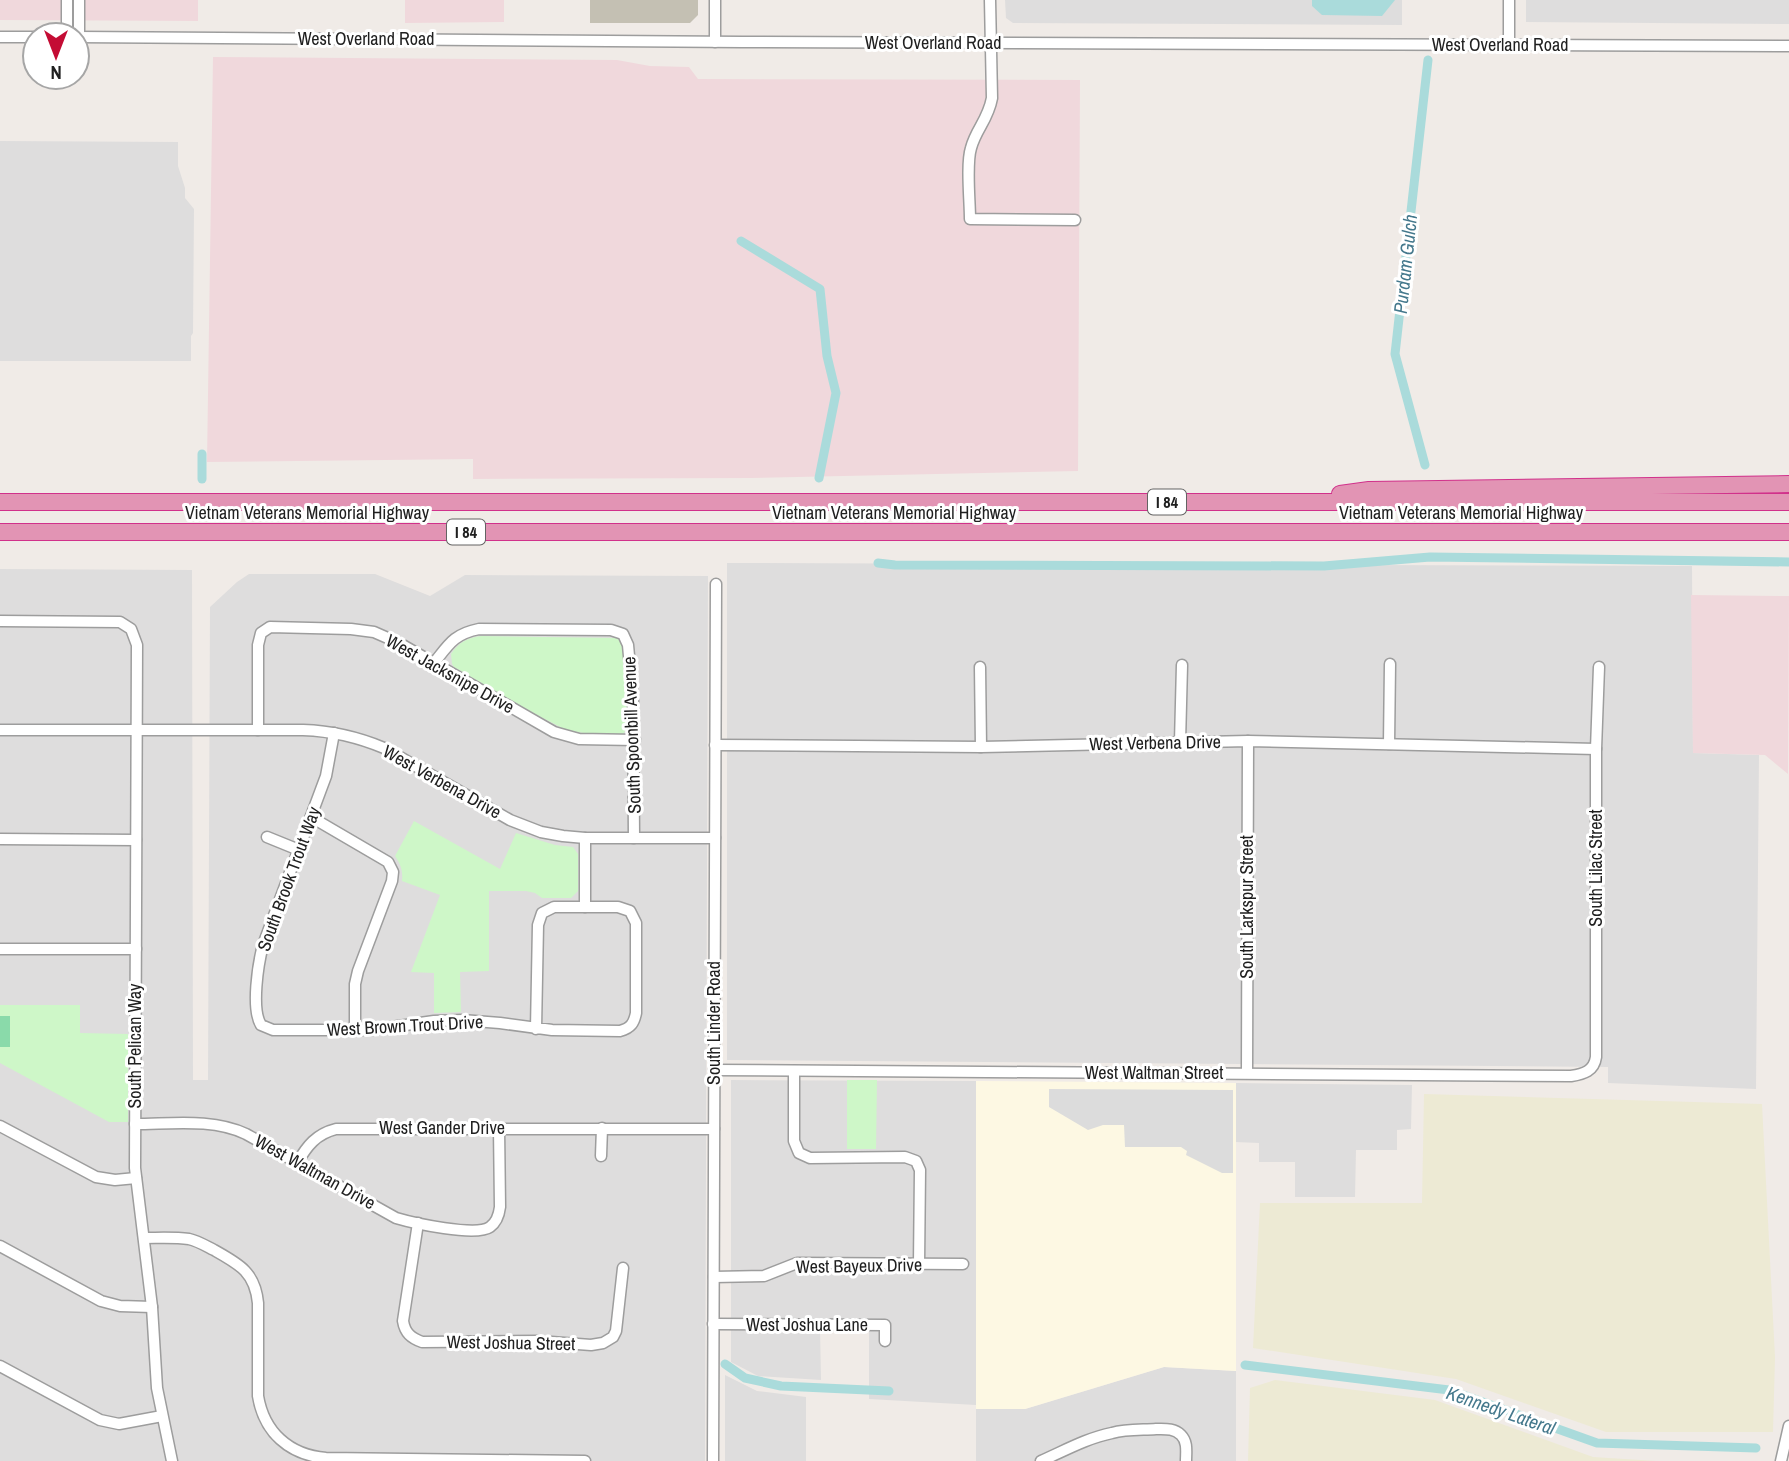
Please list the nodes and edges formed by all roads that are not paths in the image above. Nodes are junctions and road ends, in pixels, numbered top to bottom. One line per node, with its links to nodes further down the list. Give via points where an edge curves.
1 (67, 0): 6 (street)
2 (79, 0): 7 (street)
3 (715, 0): 11 (street)
4 (990, 0): 12 (street)
5 (1509, 0): 13 (street)
6 (67, 21)
7 (78, 21)
8 (0, 37): 9 (street)
9 (21, 37)
10 (91, 37): 11 (street, West Overland Road)
11 (715, 42): 12 (street, West Overland Road)
12 (992, 43): 13 (street, West Overland Road); 15 (street, via 992,97 970,154 970,219)
13 (1509, 45): 14 (street, West Overland Road)
14 (1789, 46)
15 (1075, 220)
16 (1789, 484): 18 (highway, via 1369,490)
17 (0, 502): 18 (highway, Vietnam Veterans Memorial Highway / I 84)
18 (1268, 502): 19 (highway, Vietnam Veterans Memorial Highway / I 84)
19 (1789, 502)
20 (0, 532): 21 (highway, Vietnam Veterans Memorial Highway / I 84)
21 (1789, 532)
22 (716, 584): 37 (street, South Linder Road)
23 (0, 621): 30 (street, South Pelican Way, via 120,622 131,629 137,645)
24 (435, 663): 31 (street, West Jacksnipe Drive, via 374,632 270,627 261,634 258,645); 33 (street, West Jacksnipe Drive, via 554,732 579,739); 33 (street, South Spoonbill Avenue, via 453,639 479,629 611,630 623,634 628,645)
25 (1390, 664): 36 (street)
26 (1182, 665): 35 (street)
27 (980, 667): 38 (street)
28 (1599, 667): 39 (street, South Lilac Street)
29 (0, 730): 30 (street, West Verbena Drive)
30 (137, 730): 31 (street, West Verbena Drive); 46 (street, South Pelican Way)
31 (258, 730): 32 (street, West Verbena Drive)
32 (334, 733): 40 (street, South Brook Trout Way, via 326,776); 42 (street, West Verbena Drive, via 384,748 521,825)
33 (635, 740): 43 (street, South Spoonbill Avenue)
34 (1248, 741): 35 (street, West Verbena Drive); 36 (street, West Verbena Drive); 57 (street, South Larkspur Street)
35 (1180, 742): 38 (street, West Verbena Drive)
36 (1389, 744): 39 (street, West Verbena Drive)
37 (715, 745): 38 (street, West Verbena Drive); 44 (street, South Linder Road)
38 (981, 747)
39 (1596, 749): 54 (street, South Lilac Street, via 1596,1057)
40 (311, 817): 47 (street, South Brook Trout Way); 53 (street, via 388,862 393,872 358,971)
41 (267, 837): 47 (street)
42 (585, 838): 43 (street, West Verbena Drive); 48 (street)
43 (634, 838): 44 (street, West Verbena Drive)
44 (715, 838): 55 (street, South Linder Road)
45 (0, 839): 46 (street)
46 (136, 839): 50 (street, South Pelican Way)
47 (299, 850): 51 (street, South Brook Trout Way, via 259,960 257,1014)
48 (585, 907): 52 (street, via 554,907 541,913); 52 (street, West Brown Trout Drive, via 618,907 630,911 636,923 632,1026 620,1031)
49 (0, 949): 50 (street)
50 (136, 949): 58 (street, South Pelican Way)
51 (261, 1025): 53 (street, West Brown Trout Drive, via 273,1030)
52 (536, 1029): 53 (street, West Brown Trout Drive, via 462,1020)
53 (355, 1030)
54 (1592, 1068): 57 (street, West Waltman Street, via 1571,1076)
55 (714, 1070): 56 (street, West Waltman Street); 62 (street, South Linder Road)
56 (794, 1071): 57 (street, West Waltman Street); 69 (street, via 794,1141 799,1153 810,1158 905,1157 916,1161 920,1170)
57 (1247, 1073)
58 (135, 1124): 64 (street, West Waltman Drive, via 228,1127); 65 (street, South Pelican Way)
59 (0, 1126): 65 (street, via 96,1177)
60 (499, 1128): 61 (street, West Gander Drive); 64 (street, West Gander Drive, via 336,1129 317,1136); 66 (street, West Waltman Drive, via 500,1207 492,1226 472,1231)
61 (602, 1128): 62 (street, West Gander Drive); 63 (street)
62 (714, 1129): 72 (street, South Linder Road)
63 (601, 1156)
64 (297, 1163): 66 (street, West Waltman Drive, via 396,1218)
65 (136, 1178): 67 (street, South Pelican Way)
66 (418, 1223): 71 (street, West Joshua Street, via 403,1321 408,1335 422,1342 603,1343 613,1337 618,1325)
67 (144, 1238): 73 (street, South Pelican Way); 79 (street, via 194,1240 234,1261 249,1275 258,1303 260,1405 273,1432)
68 (0, 1246): 73 (street, via 101,1301)
69 (919, 1264): 70 (street, West Bayeux Drive); 72 (street, West Bayeux Drive, via 797,1263 764,1276)
70 (963, 1264)
71 (623, 1268)
72 (713, 1277): 74 (street, South Linder Road)
73 (152, 1307): 77 (street, South Pelican Way)
74 (713, 1324): 75 (street, West Joshua Lane, via 886,1325); 82 (street, South Linder Road)
75 (886, 1341)
76 (0, 1366): 77 (street, via 109,1423)
77 (162, 1416): 80 (street, South Pelican Way)
78 (1789, 1426): 85 (street)
79 (299, 1457): 81 (street)
80 (172, 1461)
81 (585, 1461)
82 (713, 1461)
83 (1041, 1461): 84 (street, via 1113,1432 1172,1429 1184,1439)
84 (1186, 1461)
85 (1781, 1461)

